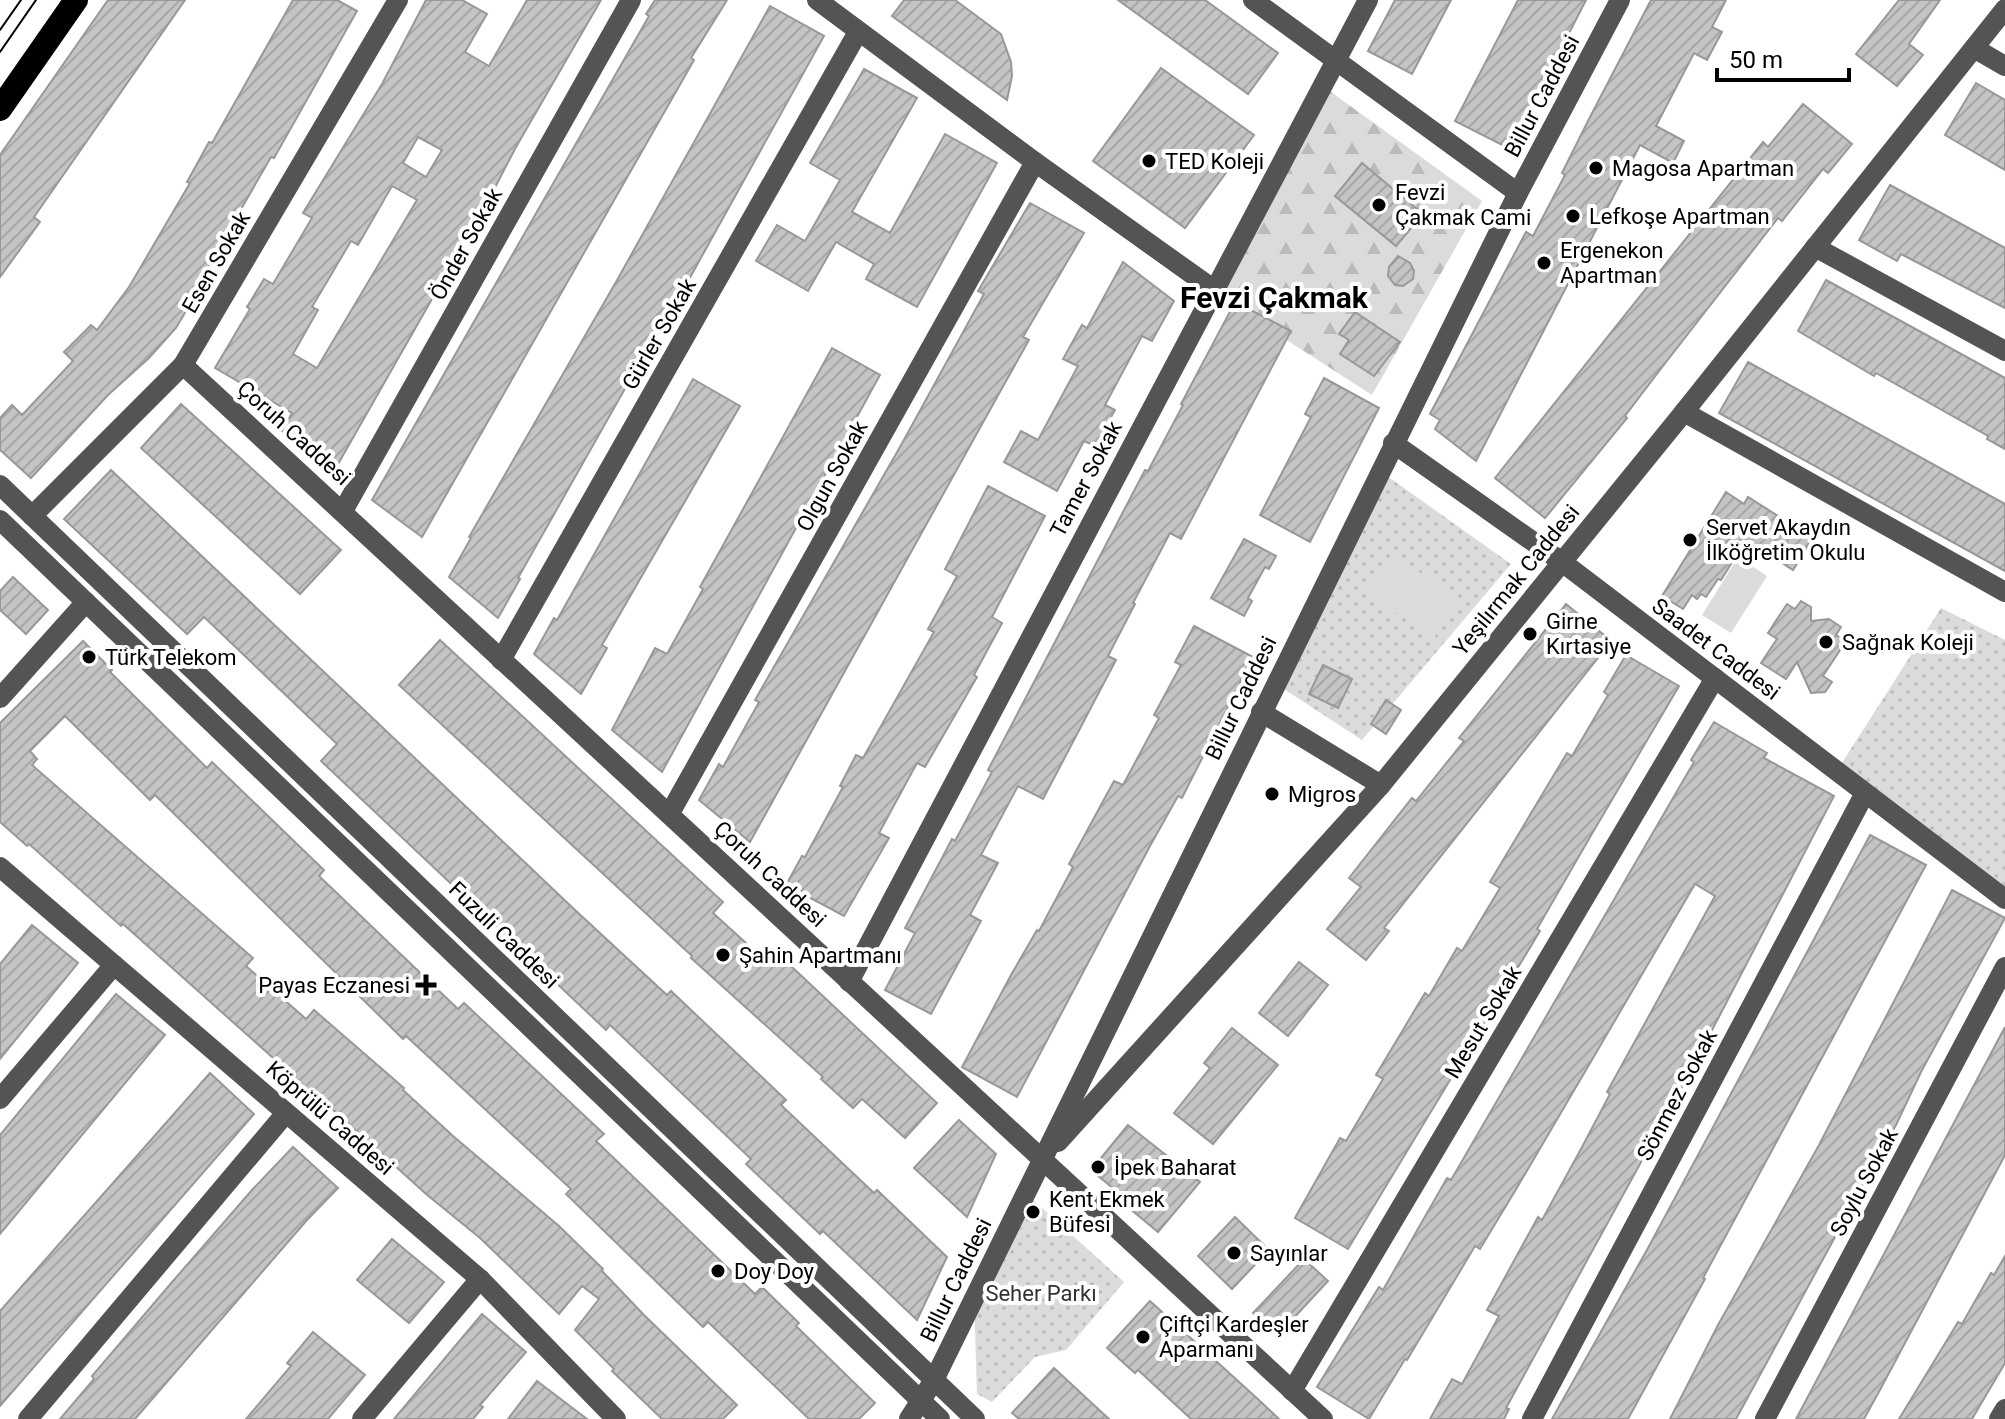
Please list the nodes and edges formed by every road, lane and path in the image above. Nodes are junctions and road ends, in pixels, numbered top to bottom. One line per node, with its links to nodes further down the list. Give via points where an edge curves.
1 (56, 0): 14 (highway)
2 (76, 0): 15 (highway)
3 (398, 0): 21 (street, Esen Sokak)
4 (631, 0): 25 (street, Önder Sokak)
5 (817, 0): 10 (street)
6 (1253, 0): 12 (street)
7 (1368, 0): 12 (street, Tamer Sokak)
8 (1620, 0): 17 (street, Billur Caddesi)
9 (2005, 9): 11 (street, Yeşilırmak Caddesi)
10 (858, 32): 16 (street); 31 (street, Gürler Sokak)
11 (1974, 48): 13 (street); 18 (street, Yeşilırmak Caddesi)
12 (1336, 61): 17 (street); 19 (street, Tamer Sokak)
13 (2005, 66)
14 (0, 81)
15 (0, 109)
16 (1035, 162): 19 (street); 37 (street, Olgun Sokak)
17 (1518, 193): 23 (street, Billur Caddesi)
18 (1815, 247): 20 (street); 22 (street, Yeşilırmak Caddesi)
19 (1213, 289): 42 (street, Tamer Sokak)
20 (2005, 351)
21 (183, 365): 25 (street, Çoruh Caddesi); 26 (street, Esen Sokak)
22 (1684, 412): 28 (street, Yeşilırmak Caddesi); 29 (street)
23 (1393, 443): 28 (street, Saadet Caddesi); 34 (street, Billur Caddesi)
24 (0, 485): 26 (street, Fuzuli Caddesi)
25 (343, 511): 31 (street, Çoruh Caddesi)
26 (32, 516): 47 (street, Fuzuli Caddesi)
27 (0, 520): 30 (street)
28 (1562, 562): 32 (street, Saadet Caddesi); 35 (street, Yeşilırmak Caddesi)
29 (2005, 592)
30 (86, 602): 33 (street); 49 (street)
31 (501, 660): 37 (street, Çoruh Caddesi)
32 (1715, 678): 36 (street, Saadet Caddesi); 48 (street, Mesut Sokak)
33 (0, 698)
34 (1261, 712): 35 (street); 45 (street, Billur Caddesi)
35 (1381, 785): 45 (street, Yeşilırmak Caddesi)
36 (1865, 793): 39 (street, Saadet Caddesi); 58 (street, Sönmez Sokak)
37 (670, 813): 42 (street, Çoruh Caddesi)
38 (0, 867): 40 (street, Köprülü Caddesi)
39 (2005, 899)
40 (114, 965): 43 (street); 44 (street, Köprülü Caddesi)
41 (2005, 967): 59 (street, Soylu Sokak)
42 (849, 982): 45 (street, Çoruh Caddesi)
43 (0, 1099)
44 (286, 1113): 46 (street, Köprülü Caddesi); 52 (street)
45 (1042, 1160): 47 (street, Billur Caddesi); 48 (street, Çoruh Caddesi)
46 (480, 1279): 51 (street, Köprülü Caddesi); 53 (street)
47 (934, 1380): 49 (street, Billur Caddesi); 56 (street, Fuzuli Caddesi)
48 (1292, 1391): 57 (street, Çoruh Caddesi)
49 (921, 1400): 54 (street, Billur Caddesi); 55 (street)
50 (2005, 1409): 60 (street)
51 (615, 1418)
52 (28, 1419)
53 (362, 1419)
54 (909, 1419)
55 (940, 1419)
56 (975, 1419)
57 (1323, 1419)
58 (1532, 1419)
59 (1765, 1419)
60 (1999, 1419)

